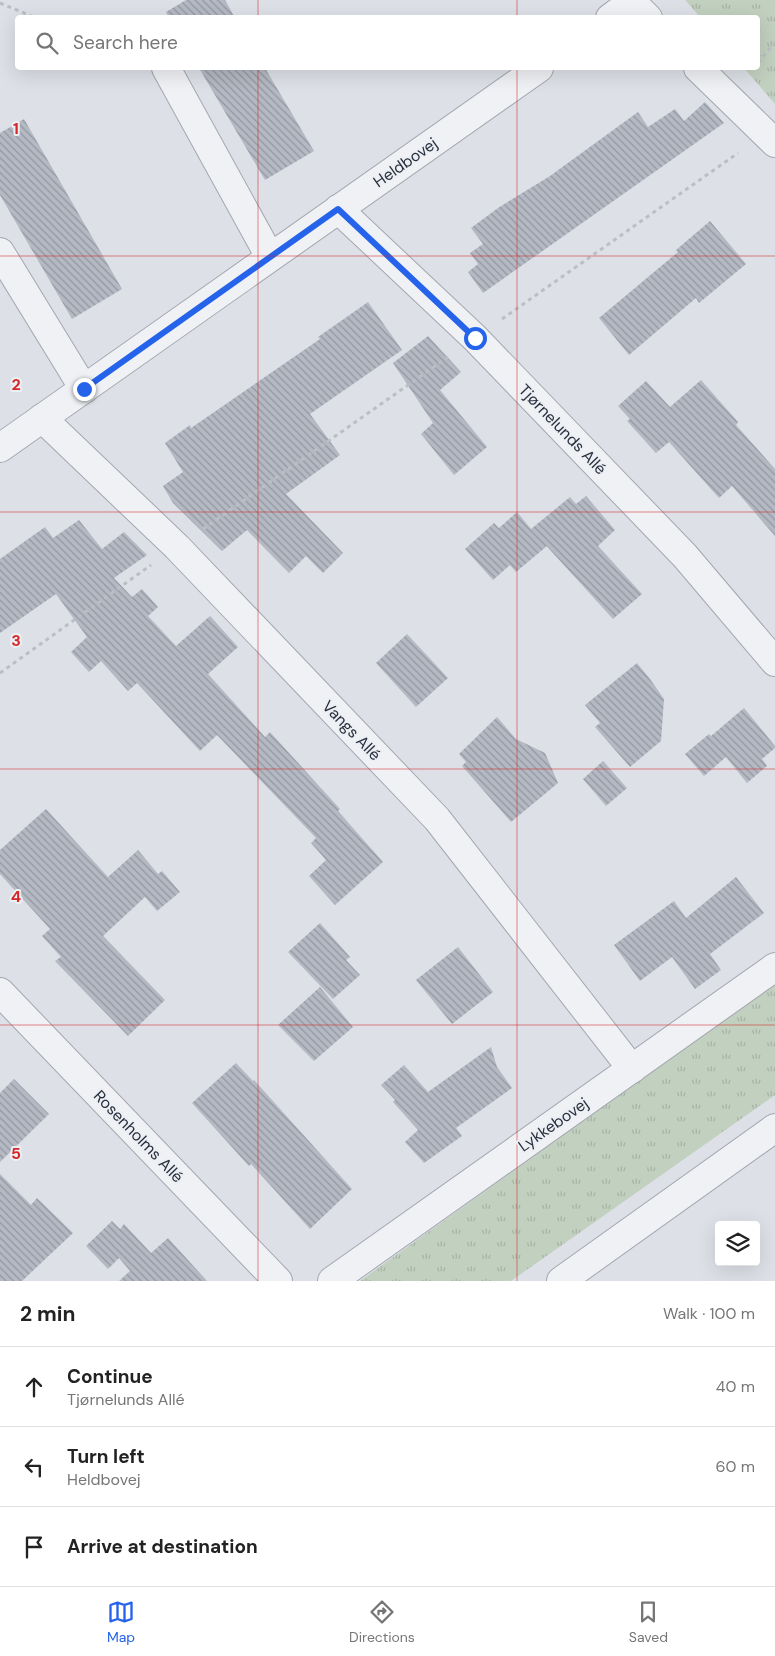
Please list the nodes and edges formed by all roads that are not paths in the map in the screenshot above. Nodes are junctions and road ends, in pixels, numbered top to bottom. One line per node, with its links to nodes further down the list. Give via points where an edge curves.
1 (640, 10): 2 (street)
2 (621, 15)
3 (167, 70): 9 (street)
4 (536, 70): 7 (street, Heldbovej)
5 (700, 70): 6 (street)
6 (770, 138)
7 (338, 209): 9 (street, Heldbovej); 13 (street, Tjørnelunds Allé, via 475,338 685,556)
8 (0, 252): 10 (street)
9 (270, 257): 10 (street, Heldbovej)
10 (84, 389): 11 (street, Heldbovej)
11 (42, 418): 12 (street, Heldbovej); 16 (street, Vangs Allé, via 177,547 437,819)
12 (0, 448)
13 (775, 662)
14 (775, 968): 16 (street, Lykkebovej)
15 (0, 992): 18 (street, Rosenholms Allé)
16 (632, 1069): 19 (street, Lykkebovej)
17 (775, 1128): 20 (street)
18 (278, 1281)
19 (332, 1281)
20 (561, 1281)

